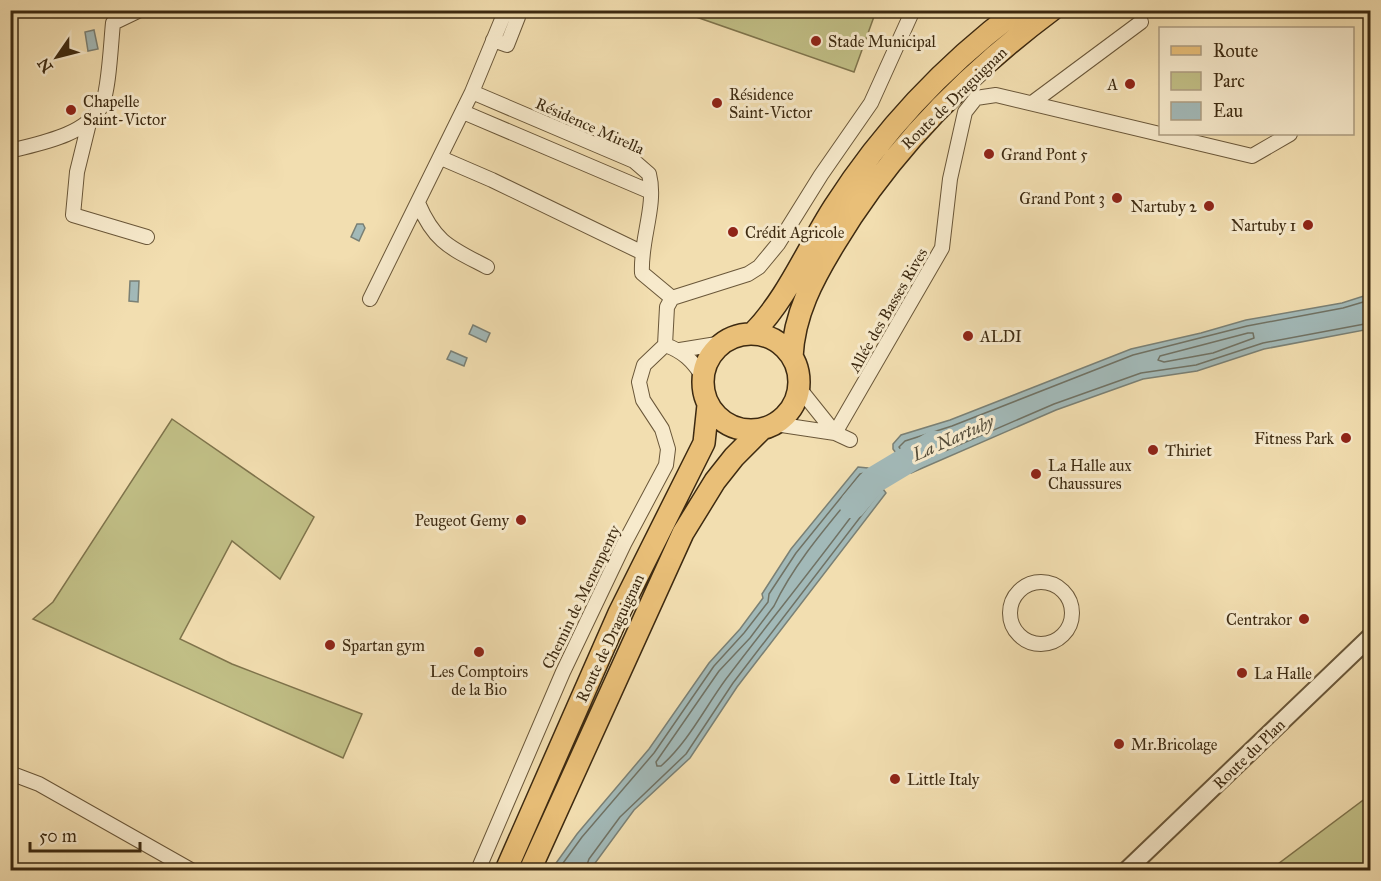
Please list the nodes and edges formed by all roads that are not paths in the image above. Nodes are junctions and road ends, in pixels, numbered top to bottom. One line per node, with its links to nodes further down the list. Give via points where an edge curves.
1 (140, 10): 10 (street, via 113,23 102,105)
2 (913, 10): 21 (street, via 871,103 759,267)
3 (1018, 10): 23 (main road, Route de Draguignan, via 959,59 885,137 835,206 773,310)
4 (1052, 10): 27 (main road, Route de Draguignan, via 937,109 900,149 851,217 805,295 792,339)
5 (1141, 22): 8 (street)
6 (493, 40): 7 (street)
7 (472, 92): 9 (street); 16 (street, Résidence Mirella, via 634,161 649,174)
8 (1032, 104): 11 (street, Allée des Basses Rives); 32 (street, Allée des Basses Rives, via 996,95 976,98 965,112 950,179 942,248)
9 (463, 112): 15 (street); 16 (street)
10 (90, 119): 14 (street, via 56,138); 18 (street, via 77,172 73,215)
11 (1159, 134)
12 (1163, 135): 13 (street, Allée des Basses Rives, via 1252,156)
13 (1288, 135)
14 (10, 152)
15 (441, 158): 17 (street); 19 (street)
16 (651, 192): 19 (street)
17 (418, 203): 20 (street, via 427,223 445,246); 22 (street)
18 (147, 237)
19 (641, 252): 21 (street, via 642,273)
20 (487, 267)
21 (672, 298): 25 (street, via 667,307)
22 (370, 299)
23 (752, 334): 24 (main road); 27 (main road, via 781,345)
24 (723, 343): 26 (street); 28 (main road, via 710,358)
25 (665, 345): 26 (street); 38 (street, Chemin de Menenpenty, via 644,365 639,382 643,400 662,429 668,449 666,465 563,672)
26 (680, 350): 28 (street)
27 (792, 357): 29 (main road)
28 (703, 377): 30 (main road)
29 (799, 388): 31 (main road, via 787,415); 32 (street)
30 (708, 405): 31 (main road, via 730,426 746,430); 39 (main road, Route de Draguignan, via 704,443 619,613)
31 (768, 427): 32 (street); 40 (main road, Route de Draguignan, via 734,457 683,533)
32 (835, 433): 33 (street)
33 (850, 441)
34 (1054, 585): 34 (street, via 1030,584 1012,603 1014,627 1031,642 1054,641 1071,621 1069,600)
35 (1371, 637): 41 (street, Route du Plan)
36 (10, 773): 37 (street, via 39,784)
37 (191, 870)
38 (478, 870)
39 (506, 870)
40 (530, 870)
41 (1128, 870)

